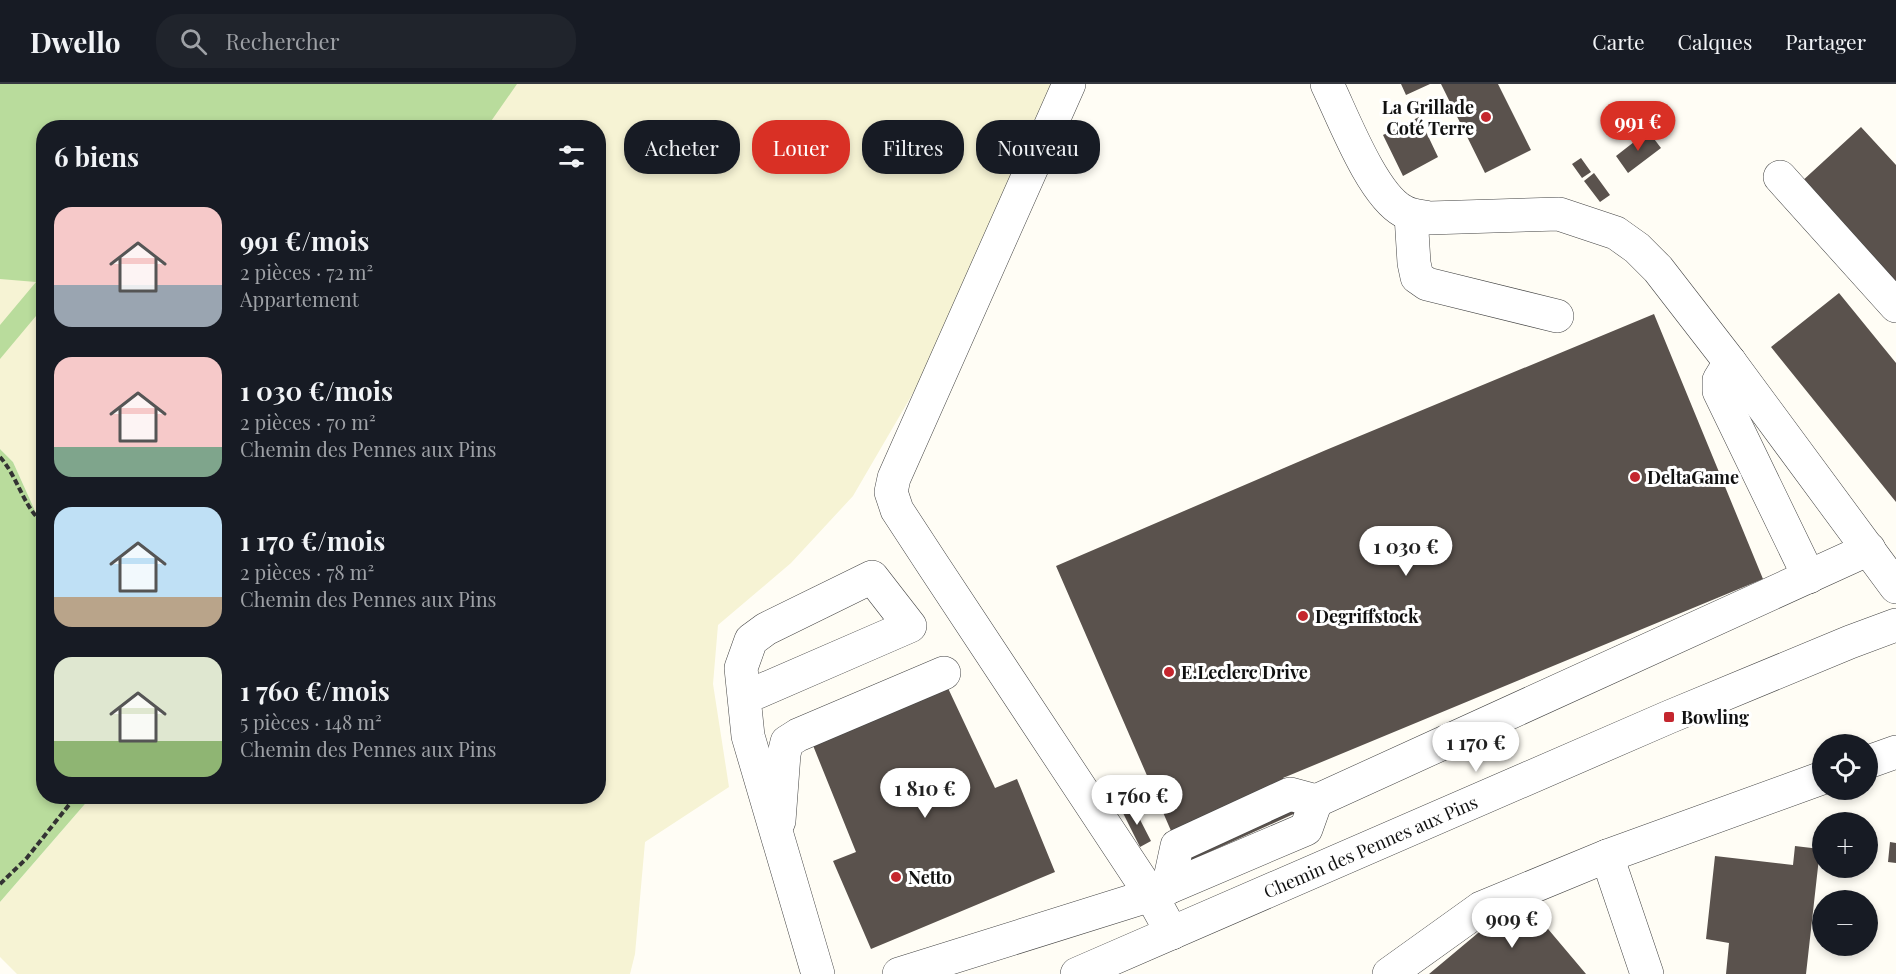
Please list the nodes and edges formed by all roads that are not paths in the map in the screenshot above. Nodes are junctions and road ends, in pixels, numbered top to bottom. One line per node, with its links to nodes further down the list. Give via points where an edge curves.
1 (1069, 84): 22 (street, via 891,492 897,510 933,565)
2 (1327, 84): 4 (street, via 1373,177 1392,204)
3 (1780, 177): 5 (street)
4 (1411, 215): 6 (street, via 1413,263 1417,277 1427,284); 7 (street, via 1442,218 1559,214 1616,233 1658,269)
5 (1896, 306)
6 (1557, 316)
7 (1730, 362): 8 (street); 9 (street, via 1719,380 1719,391)
8 (1869, 549): 9 (street); 10 (street)
9 (1809, 577): 17 (street)
10 (1896, 587)
11 (1896, 625): 23 (street, Chemin des Pennes aux Pins, via 1669,717)
12 (944, 673): 19 (street, via 787,742)
13 (744, 699): 13 (street, via 754,694 910,626 872,577 766,628 751,640 741,668); 19 (street, via 748,736)
14 (1896, 752): 15 (street)
15 (1878, 758)
16 (1812, 782): 21 (street)
17 (1288, 801): 18 (street); 20 (street); 20 (street, via 1305,829)
18 (1218, 828): 20 (street); 22 (street)
19 (778, 842): 24 (street)
20 (1252, 852): 22 (street)
21 (1607, 856): 27 (street, via 1481,908); 28 (street)
22 (1172, 886): 23 (street); 25 (street)
23 (1172, 933): 26 (street, Chemin des Pennes aux Pins)
24 (818, 974)
25 (899, 974)
26 (1077, 974)
27 (1389, 974)
28 (1647, 974)

